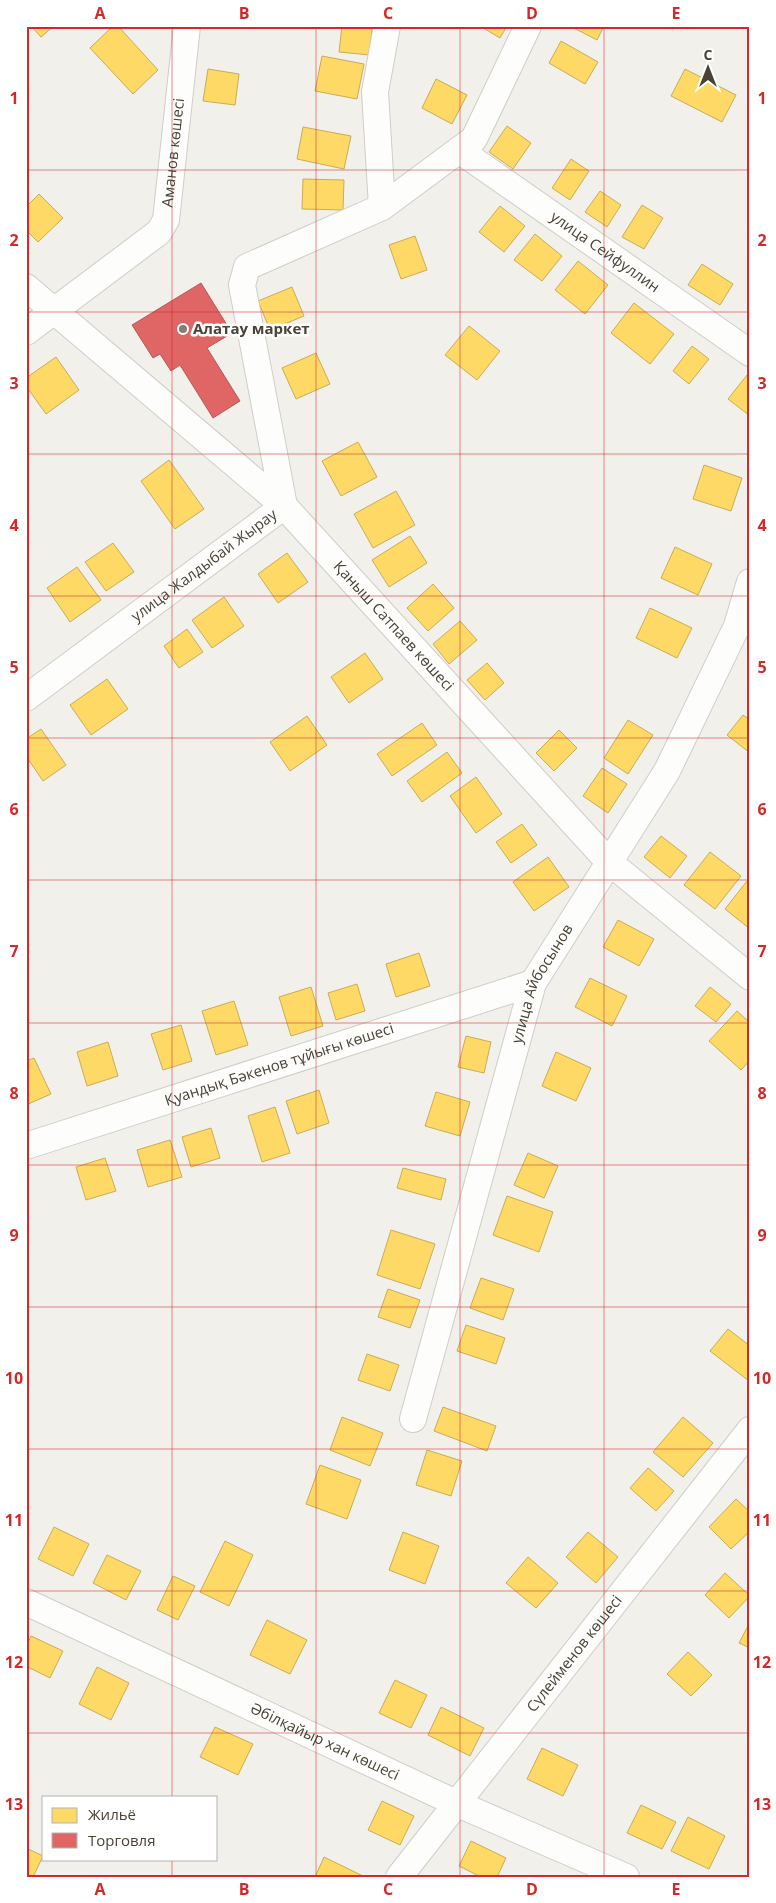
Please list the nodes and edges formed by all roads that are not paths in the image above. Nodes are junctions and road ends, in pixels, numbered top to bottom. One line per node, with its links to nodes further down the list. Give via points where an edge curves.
1 (187, 26): 7 (street, Аманов көшесі, via 166,220 159,232)
2 (387, 26): 5 (street, via 375,92)
3 (528, 26): 4 (street, via 474,139)
4 (459, 150): 5 (street); 9 (street, улица Сейфуллин)
5 (382, 207): 10 (street, улица Жалдыбай Жырау, via 247,267 242,285)
6 (26, 287): 7 (street, Қаныш Сатпаев көшесі)
7 (54, 312): 8 (street, Аманов көшесі); 10 (street, Қаныш Сатпаев көшесі)
8 (26, 332)
9 (750, 353)
10 (284, 506): 12 (street, улица Жалдыбай Жырау); 13 (street, Қаныш Сатпаев көшесі)
11 (750, 582): 13 (street, улица Айбосынов, via 737,626 667,770)
12 (26, 698)
13 (609, 862): 14 (street, Қаныш Сатпаев көшесі); 15 (street, улица Айбосынов)
14 (750, 977)
15 (533, 983): 16 (street, Қуандық Бәкенов тұйығы көшесі); 17 (street, улица Айбосынов)
16 (26, 1146)
17 (413, 1419)
18 (750, 1430): 20 (street, Сүлейменов көшесі)
19 (26, 1602): 20 (street, Әбілқайыр хан көшесі)
20 (458, 1804): 21 (street, Сүлейменов көшесі); 22 (street, Әбілқайыр хан көшесі)
21 (399, 1877)
22 (626, 1877)

